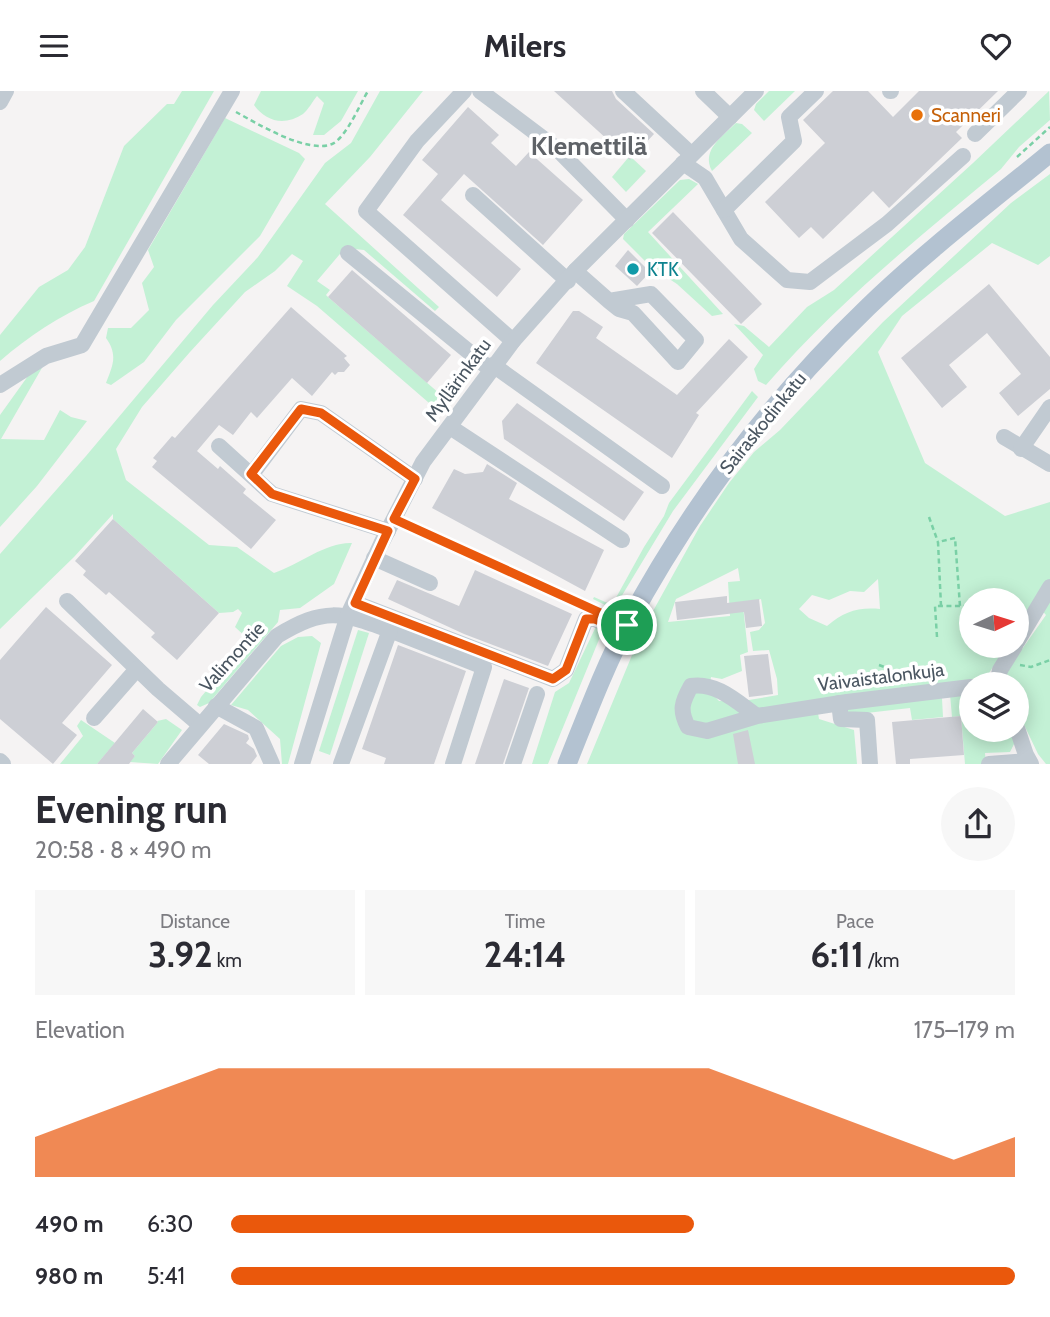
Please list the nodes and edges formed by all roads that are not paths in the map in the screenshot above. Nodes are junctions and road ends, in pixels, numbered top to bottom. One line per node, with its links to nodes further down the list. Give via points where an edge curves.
1 (6, 91): 10 (street)
2 (464, 91): 22 (street, via 417,141 366,211)
3 (480, 91): 18 (street, via 557,149)
4 (623, 91): 15 (street)
5 (703, 91): 11 (street)
6 (756, 91): 11 (street, Myllärinkatu)
7 (816, 91): 17 (street, via 789,117 794,141)
8 (1019, 91): 12 (street)
9 (228, 98): 24 (street, via 82,345 46,356)
10 (0, 102)
11 (730, 117): 15 (street, Myllärinkatu)
12 (975, 134)
13 (1050, 153): 43 (main road, Sairaskodinkatu, via 868,306 794,383 719,477)
14 (963, 156): 17 (street, via 810,282 786,280 741,239)
15 (687, 159): 17 (street); 18 (street, Myllärinkatu)
16 (473, 195): 20 (street)
17 (724, 210)
18 (627, 220): 20 (street, Myllärinkatu)
19 (348, 253): 23 (street)
20 (572, 276): 21 (street); 22 (street, Myllärinkatu)
21 (609, 301): 21 (street, via 633,313 678,362 696,340 651,294)
22 (513, 341): 23 (street, Myllärinkatu)
23 (492, 367): 26 (street, Myllärinkatu); 33 (street)
24 (0, 386)
25 (1050, 407): 29 (street)
26 (450, 427): 32 (street, Myllärinkatu); 35 (street)
27 (1004, 437): 29 (street)
28 (219, 446): 31 (street)
29 (1021, 449): 30 (street)
30 (1050, 464)
31 (251, 474): 32 (street, via 301,409 321,413); 34 (street, via 272,494)
32 (415, 479): 34 (street, Myllärinkatu)
33 (662, 486)
34 (391, 525): 36 (street, Myllärinkatu)
35 (622, 540)
36 (374, 558): 37 (street); 40 (street, Myllärinkatu)
37 (430, 583)
38 (1050, 587): 41 (street)
39 (67, 601): 44 (street)
40 (351, 609): 42 (street); 43 (street, via 553,679 566,670 586,619); 48 (street, Valimontie, via 299,622 277,636); 56 (street, Myllärinkatu)
41 (1029, 622)
42 (390, 630): 57 (street); 58 (street, via 484,667)
43 (624, 631): 60 (main road, Sairaskodinkatu)
44 (137, 669): 50 (street); 51 (street)
45 (959, 688): 47 (street, Vaivaistalonkuja)
46 (537, 694): 59 (street)
47 (839, 703): 49 (street, Vaivaistalonkuja); 61 (street, via 841,719 867,720)
48 (216, 706): 51 (street, Valimontie); 55 (street, via 256,728)
49 (757, 716)
50 (94, 718)
51 (200, 725): 54 (street, Valimontie)
52 (1022, 742): 53 (street)
53 (1030, 762): 62 (street)
54 (168, 764)
55 (272, 764)
56 (302, 764)
57 (341, 764)
58 (453, 764)
59 (513, 764)
60 (567, 764)
61 (870, 764)
62 (989, 764)

